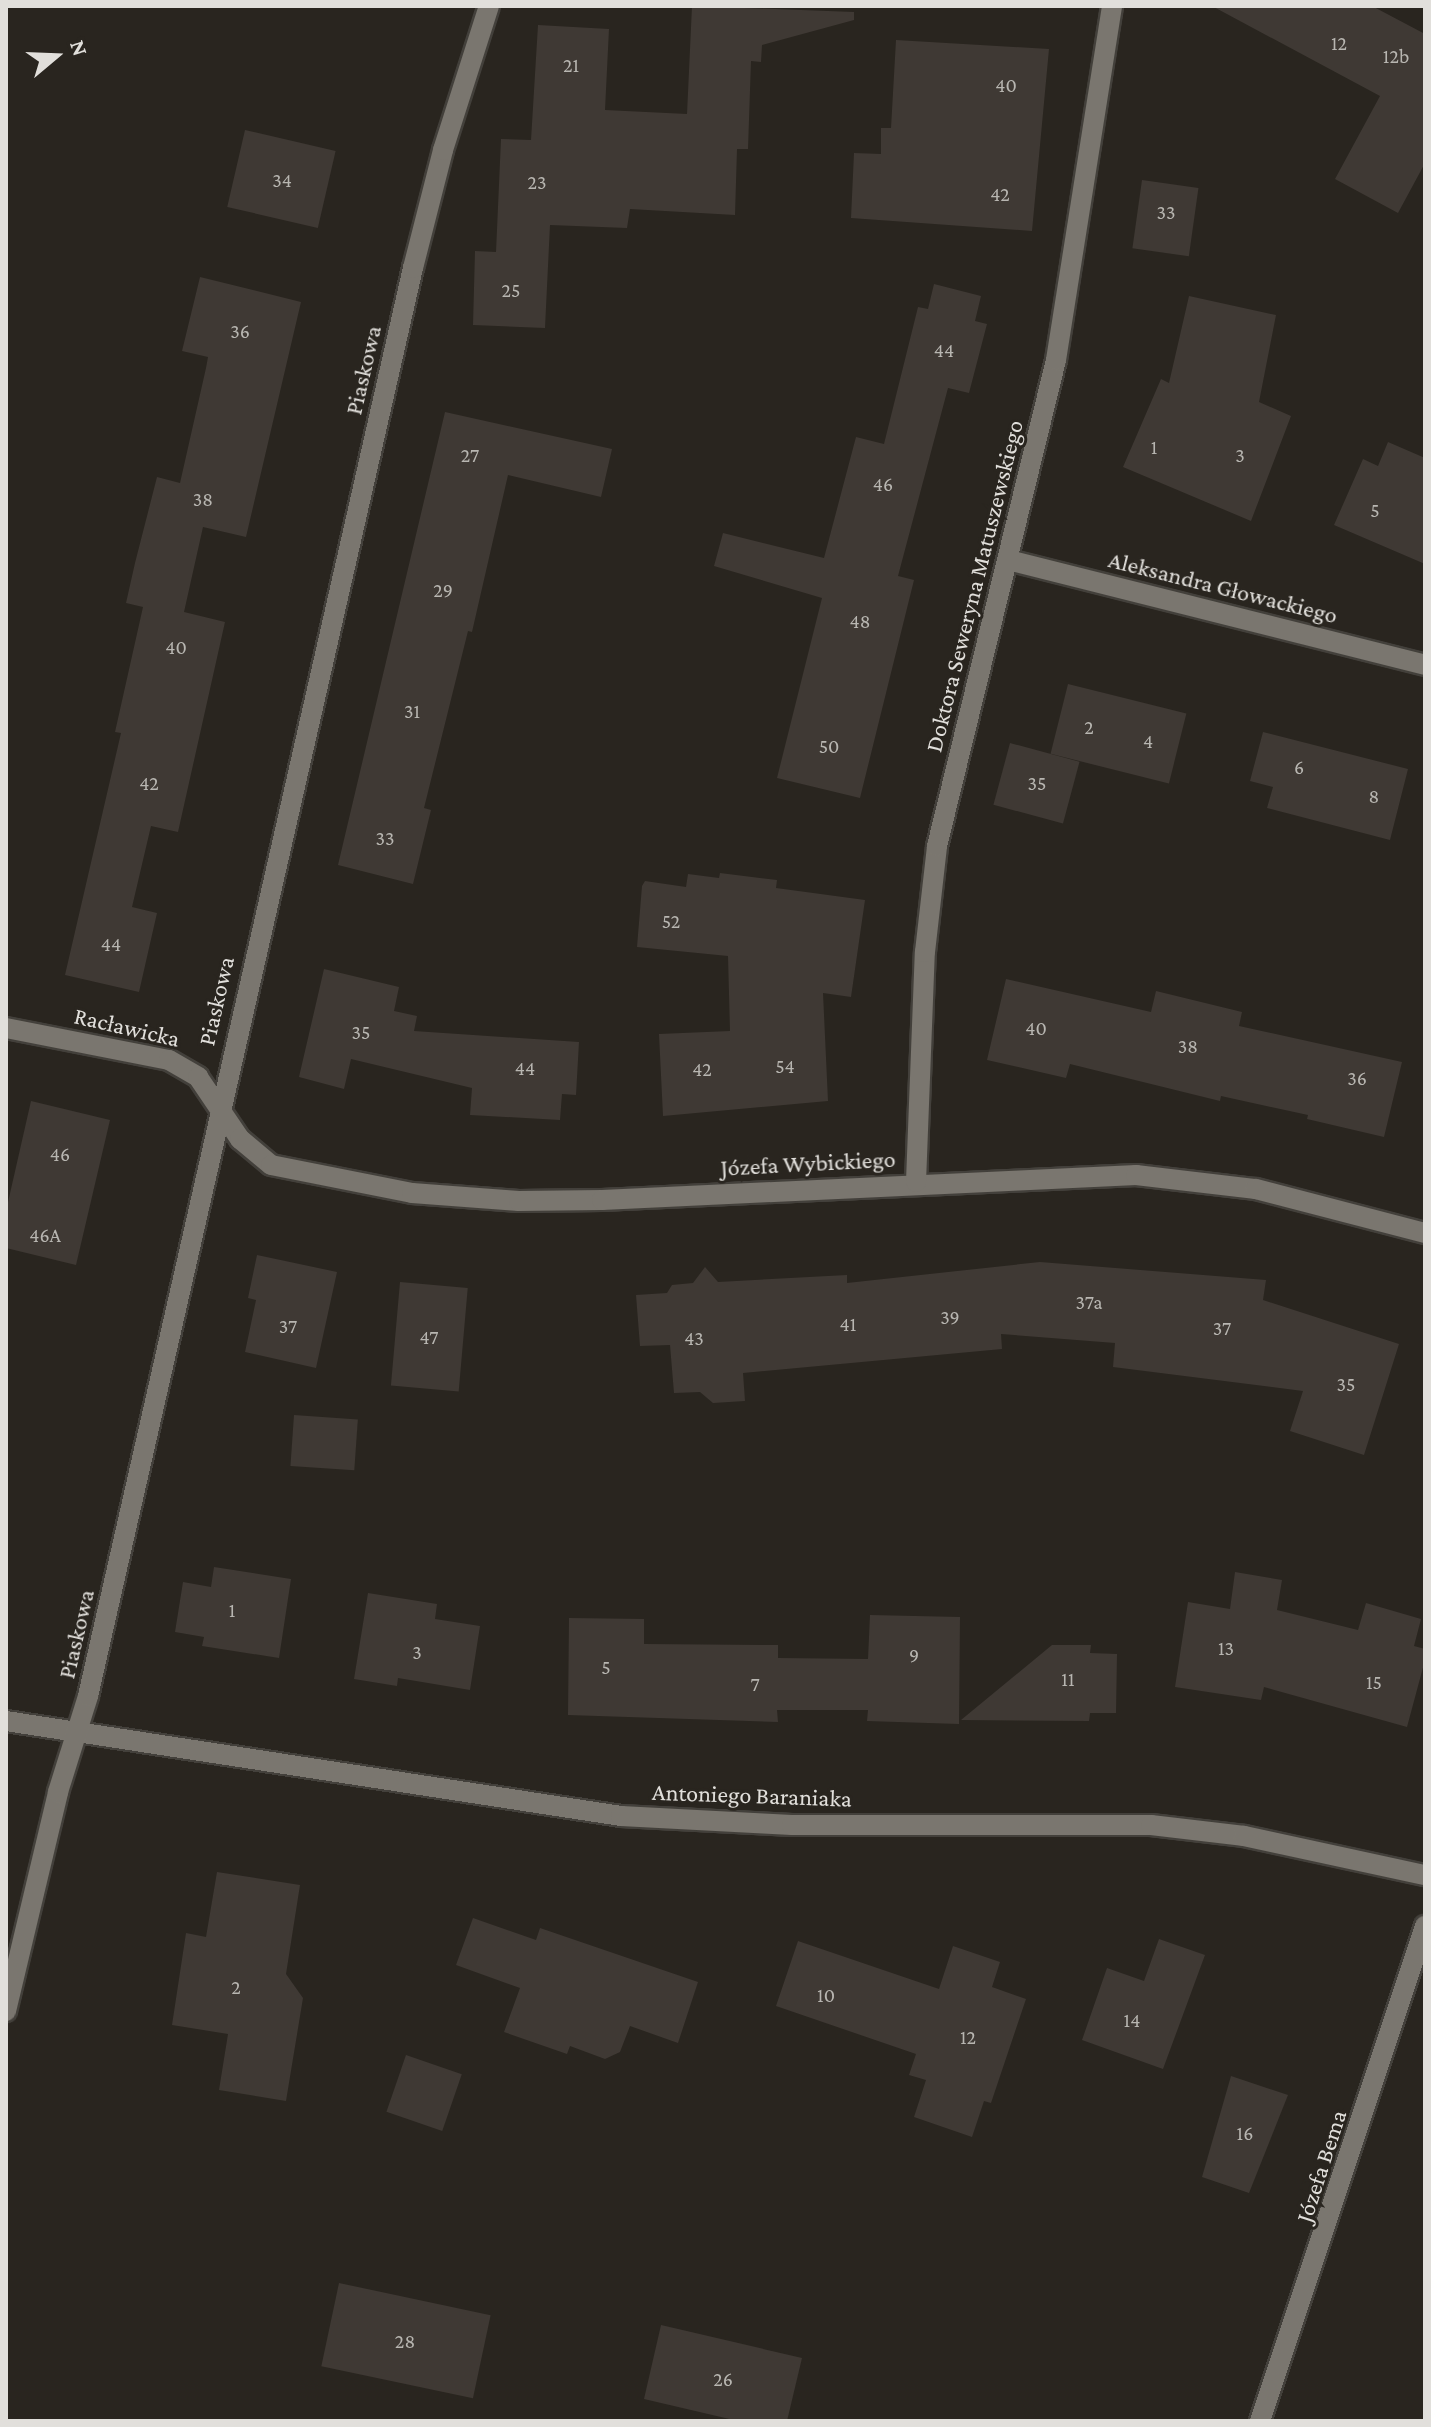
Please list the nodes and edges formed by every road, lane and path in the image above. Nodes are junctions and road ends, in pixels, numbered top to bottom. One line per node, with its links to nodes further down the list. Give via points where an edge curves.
1 (489, 6): 6 (street, Piaskowa, via 447,136 413,268)
2 (1112, 6): 3 (street, Doktora Seweryna Matuszewskiego, via 1056,360)
3 (1008, 560): 4 (street, Aleksandra Głowackiego); 7 (street, Doktora Seweryna Matuszewskiego, via 937,846 922,997)
4 (1425, 665)
5 (6, 1028): 6 (street, Racławicka, via 169,1060 198,1077)
6 (219, 1106): 7 (street, Józefa Wybickiego, via 240,1139 271,1165 412,1193 589,1201); 10 (street, Piaskowa)
7 (916, 1182): 8 (street, Józefa Wybickiego, via 1092,1174 1179,1178 1256,1189)
8 (1425, 1233)
9 (6, 1721): 10 (street, Antoniego Baraniaka)
10 (80, 1729): 11 (street, Antoniego Baraniaka, via 569,1810 739,1824 1151,1825 1244,1836); 13 (street, Piaskowa, via 58,1792)
11 (1425, 1875)
12 (1425, 1926): 14 (street, Józefa Bema)
13 (6, 2011)
14 (1260, 2421)

